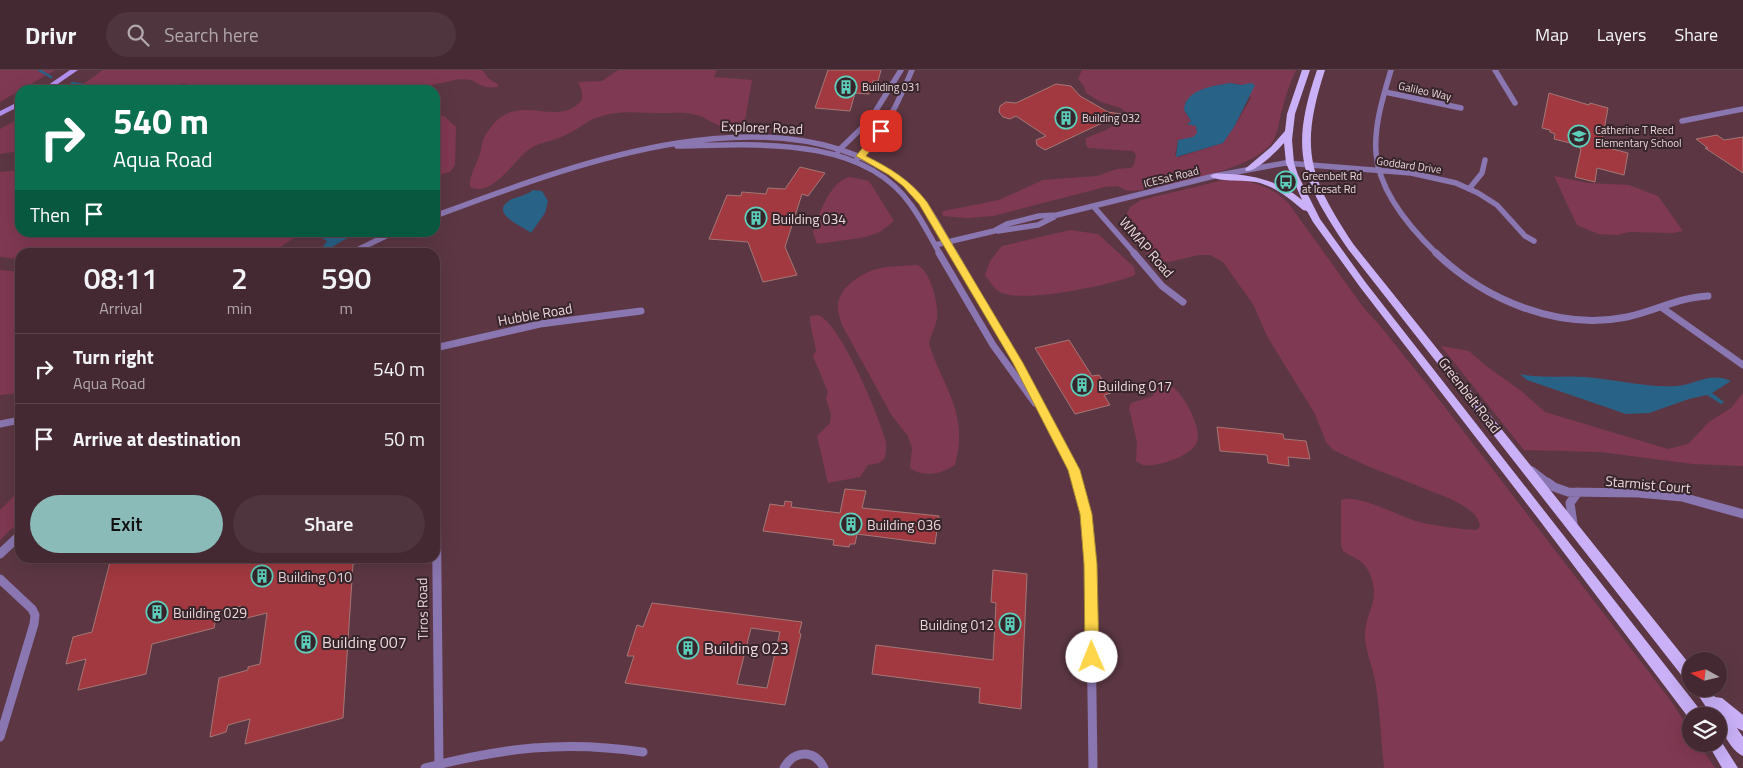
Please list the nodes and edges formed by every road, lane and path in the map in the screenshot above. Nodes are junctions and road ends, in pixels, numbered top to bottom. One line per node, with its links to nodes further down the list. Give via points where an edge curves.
1 (76, 70): 8 (main road)
2 (900, 70): 18 (street, via 870,120)
3 (912, 70): 20 (street, via 881,131)
4 (1306, 70): 16 (main road, Greenbelt Road, via 1294,102)
5 (1321, 70): 24 (main road, Greenbelt Road, via 1306,118 1304,134)
6 (1391, 70): 9 (street)
7 (1495, 70): 10 (street)
8 (52, 85)
9 (1385, 92): 12 (street, Galileo Way); 26 (street, via 1376,136)
10 (1515, 102)
11 (15, 106): 14 (main road)
12 (1461, 108)
13 (1743, 109): 15 (street)
14 (0, 114)
15 (1682, 121)
16 (1288, 133): 23 (main road, Greenbelt Road); 25 (main road, via 1274,149)
17 (657, 146): 18 (street, Explorer Road, via 692,140 767,137); 19 (street, Explorer Road, via 767,144 804,148); 31 (street, Explorer Road, via 556,171)
18 (840, 149): 19 (street); 20 (street, Explorer Road)
19 (833, 156): 22 (street, Explorer Road)
20 (861, 156): 22 (street); 34 (street, Explorer Road, via 892,173 916,193)
21 (1486, 160): 28 (street, via 1482,176)
22 (854, 162): 35 (street, Explorer Road, via 904,194)
23 (1290, 163): 24 (street, Goddard Drive); 25 (street, ICESat Road); 30 (main road, Greenbelt Road)
24 (1309, 165): 26 (street, Goddard Drive); 48 (main road, Greenbelt Road, via 1320,198 1351,247)
25 (1248, 169): 27 (street, ICESat Road)
26 (1378, 170): 28 (street, Goddard Drive, via 1433,177); 39 (street, via 1397,206 1431,250 1460,276 1491,295 1530,309 1578,319 1614,319)
27 (1214, 176): 29 (street, ICESat Road); 30 (main road, via 1264,181 1288,192)
28 (1469, 189): 33 (street, Goddard Drive, via 1497,205 1525,236)
29 (1094, 208): 34 (street, ICESat Road, via 1056,215 1038,225 994,231); 38 (street, WMAP Road, via 1162,286)
30 (1311, 212): 54 (main road, Greenbelt Road, via 1363,285)
31 (440, 214)
32 (384, 237): 36 (street)
33 (1534, 241)
34 (948, 243): 35 (street, ICESat Road); 46 (street, Explorer Road)
35 (935, 245): 46 (street, Explorer Road, via 997,352)
36 (361, 248)
37 (1708, 296): 39 (street, via 1684,298)
38 (1183, 302)
39 (1661, 307): 42 (street)
40 (641, 311): 41 (street, Hubble Road, via 540,324)
41 (440, 347)
42 (1743, 365)
43 (0, 419): 45 (street)
44 (15, 421): 45 (street)
45 (9, 422): 47 (street)
46 (1050, 423): 71 (street, Explorer Road, via 1074,470 1086,514 1090,564)
47 (0, 424)
48 (1524, 464): 49 (street, Starmist Court, via 1554,487); 51 (main road, Greenbelt Road)
49 (1578, 492): 50 (street, Starmist Court, via 1638,492 1682,497); 51 (street, via 1569,507)
50 (1743, 514)
51 (1574, 526): 53 (main road, Greenbelt Road)
52 (15, 540): 55 (street)
53 (1589, 546): 54 (main road); 58 (main road, Greenbelt Road)
54 (1568, 549): 61 (main road, Greenbelt Road)
55 (0, 554)
56 (437, 563): 67 (street, Tiros Road)
57 (0, 579): 63 (street, via 35,615)
58 (1682, 665)
59 (1708, 698): 64 (main road)
60 (1712, 698): 62 (main road)
61 (1689, 707)
62 (1743, 724)
63 (0, 737)
64 (1743, 748)
65 (643, 752): 67 (street, via 583,744 520,746 475,754)
66 (1720, 752): 72 (main road)
67 (439, 766): 68 (street)
68 (425, 768)
69 (784, 768): 70 (street, via 794,755 807,753 818,758)
70 (824, 768)
71 (1093, 768)
72 (1731, 768)

